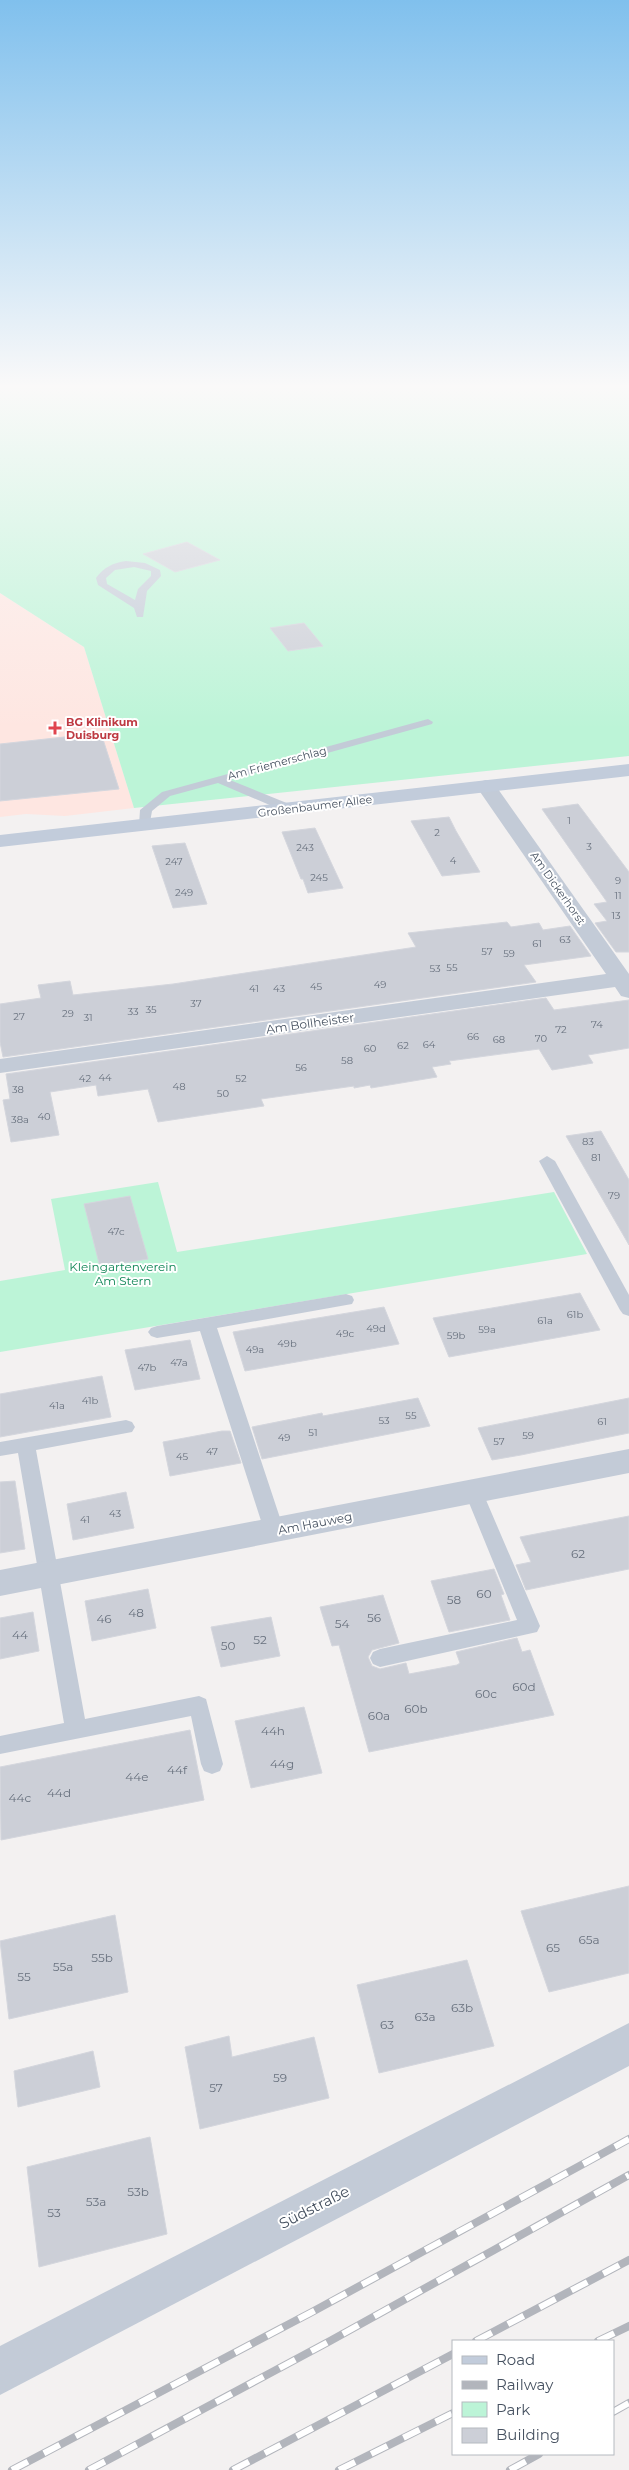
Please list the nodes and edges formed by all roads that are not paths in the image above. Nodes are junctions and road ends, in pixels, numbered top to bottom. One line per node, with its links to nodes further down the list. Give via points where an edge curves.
1 (140, 611): 1 (lane, via 142,590 156,576 155,570 144,564 128,564 105,571 101,578 103,585)
2 (428, 722): 4 (lane, Am Friemerschlag)
3 (629, 770): 5 (main road, Großenbaumer Allee)
4 (218, 779): 6 (lane); 7 (lane, Am Friemerschlag, via 166,794 146,810)
5 (486, 786): 6 (main road, Großenbaumer Allee); 9 (street, Am Dickerhorst)
6 (290, 809): 7 (main road, Großenbaumer Allee)
7 (145, 825): 8 (main road, Großenbaumer Allee)
8 (0, 841)
9 (625, 985): 10 (street, Am Bollheister)
10 (0, 1066)
11 (547, 1161): 13 (lane)
12 (346, 1300): 14 (lane)
13 (629, 1310)
14 (207, 1325): 15 (lane); 21 (lane)
15 (158, 1332)
16 (126, 1427): 17 (lane)
17 (26, 1445): 18 (lane); 22 (lane)
18 (0, 1450)
19 (629, 1461): 20 (street, Am Hauweg)
20 (474, 1493): 21 (street, Am Hauweg); 24 (lane, via 530,1626)
21 (274, 1530): 22 (street, Am Hauweg)
22 (50, 1573): 23 (street, Am Hauweg); 25 (lane)
23 (0, 1583)
24 (380, 1658)
25 (76, 1730): 26 (lane); 27 (lane, via 199,1705)
26 (0, 1745)
27 (212, 1764)
28 (629, 2044): 29 (street, Südstraße)
29 (0, 2371)

